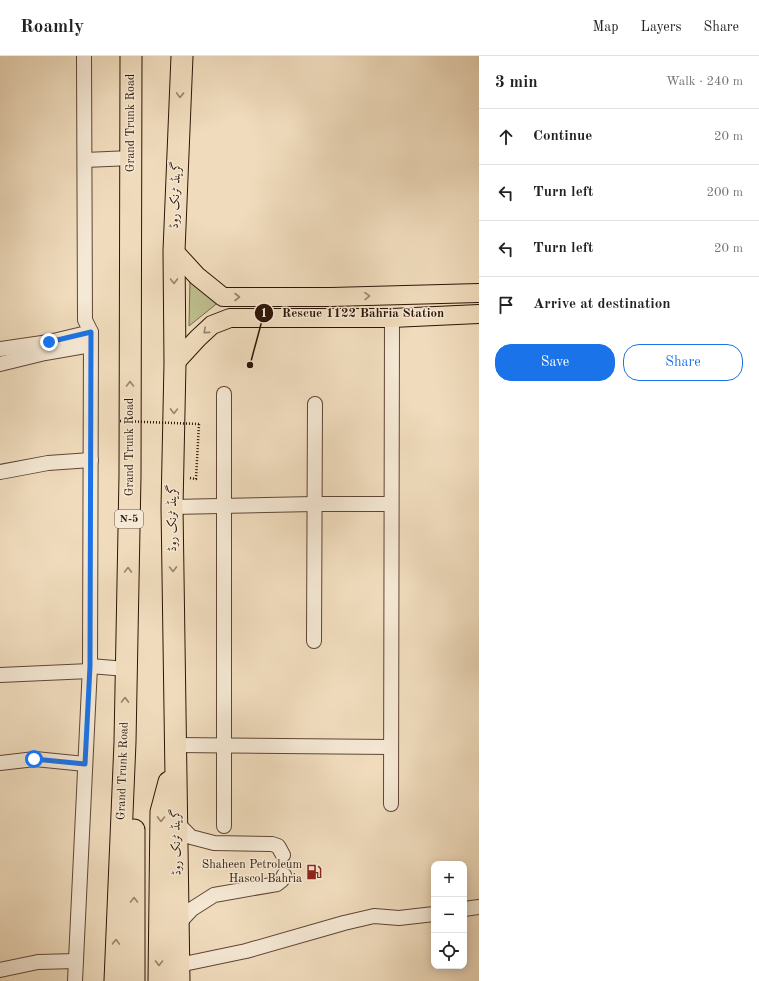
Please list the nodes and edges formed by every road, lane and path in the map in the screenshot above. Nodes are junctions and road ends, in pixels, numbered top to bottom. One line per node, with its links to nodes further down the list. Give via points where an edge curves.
1 (84, 56): 5 (street)
2 (131, 56): 4 (highway, Grand Trunk Road / N-5)
3 (182, 56): 6 (highway, گرینڈ ٹرنک روڈ, one-way to 6)
4 (131, 158): 5 (street); 26 (highway, Grand Trunk Road / N-5, one-way to 4, via 130,476)
5 (85, 160): 10 (street, via 85,320)
6 (174, 251): 7 (main road, one-way to 7, via 197,276 223,297); 12 (highway, گرینڈ ٹرنک روڈ, one-way to 12)
7 (479, 293)
8 (479, 314): 9 (main road)
9 (392, 318): 12 (main road, one-way to 12, via 230,318 212,325); 21 (street)
10 (91, 338): 11 (street); 13 (street); 17 (street)
11 (0, 349)
12 (175, 363): 23 (highway, گرینڈ ٹرنک روڈ, one-way to 23)
13 (0, 364)
14 (224, 394): 22 (street)
15 (315, 404): 20 (street)
16 (120, 420): 19 (path, bridge, via 199,424)
17 (91, 460): 18 (street, via 48,463); 25 (street)
18 (0, 472)
19 (196, 479)
20 (314, 504): 21 (street); 22 (street); 24 (street)
21 (392, 504): 30 (street)
22 (224, 506): 23 (street); 29 (street)
23 (172, 507): 31 (highway, گرینڈ ٹرنک روڈ, one-way to 31)
24 (314, 641)
25 (90, 669): 26 (street); 27 (street); 33 (street)
26 (126, 669): 28 (highway, Grand Trunk Road / N-5, one-way to 26)
27 (0, 675)
28 (125, 742): 47 (highway, Grand Trunk Road / N-5, one-way to 28); 48 (highway, one-way to 28, via 134,813)
29 (224, 746): 30 (street); 31 (street); 36 (street)
30 (391, 747): 34 (street)
31 (176, 749): 35 (highway, گرینڈ ٹرنک روڈ); 49 (highway, one-way to 49, via 161,812)
32 (0, 763): 33 (street, via 34,759)
33 (85, 764): 43 (street)
34 (391, 804)
35 (177, 823): 37 (street, via 191,837 214,843 272,844 278,846); 42 (highway, گرینڈ ٹرنک روڈ)
36 (224, 826)
37 (283, 855)
38 (284, 875): 42 (street, via 277,884 214,895 192,909)
39 (479, 907): 40 (street)
40 (467, 909)
41 (431, 914): 45 (street, via 399,918 374,916 246,951)
42 (178, 924): 45 (highway, گرینڈ ٹرنک روڈ)
43 (76, 961): 44 (street, via 38,962); 46 (street)
44 (0, 968)
45 (179, 973)
46 (75, 981)
47 (115, 981)
48 (134, 981)
49 (159, 981)

